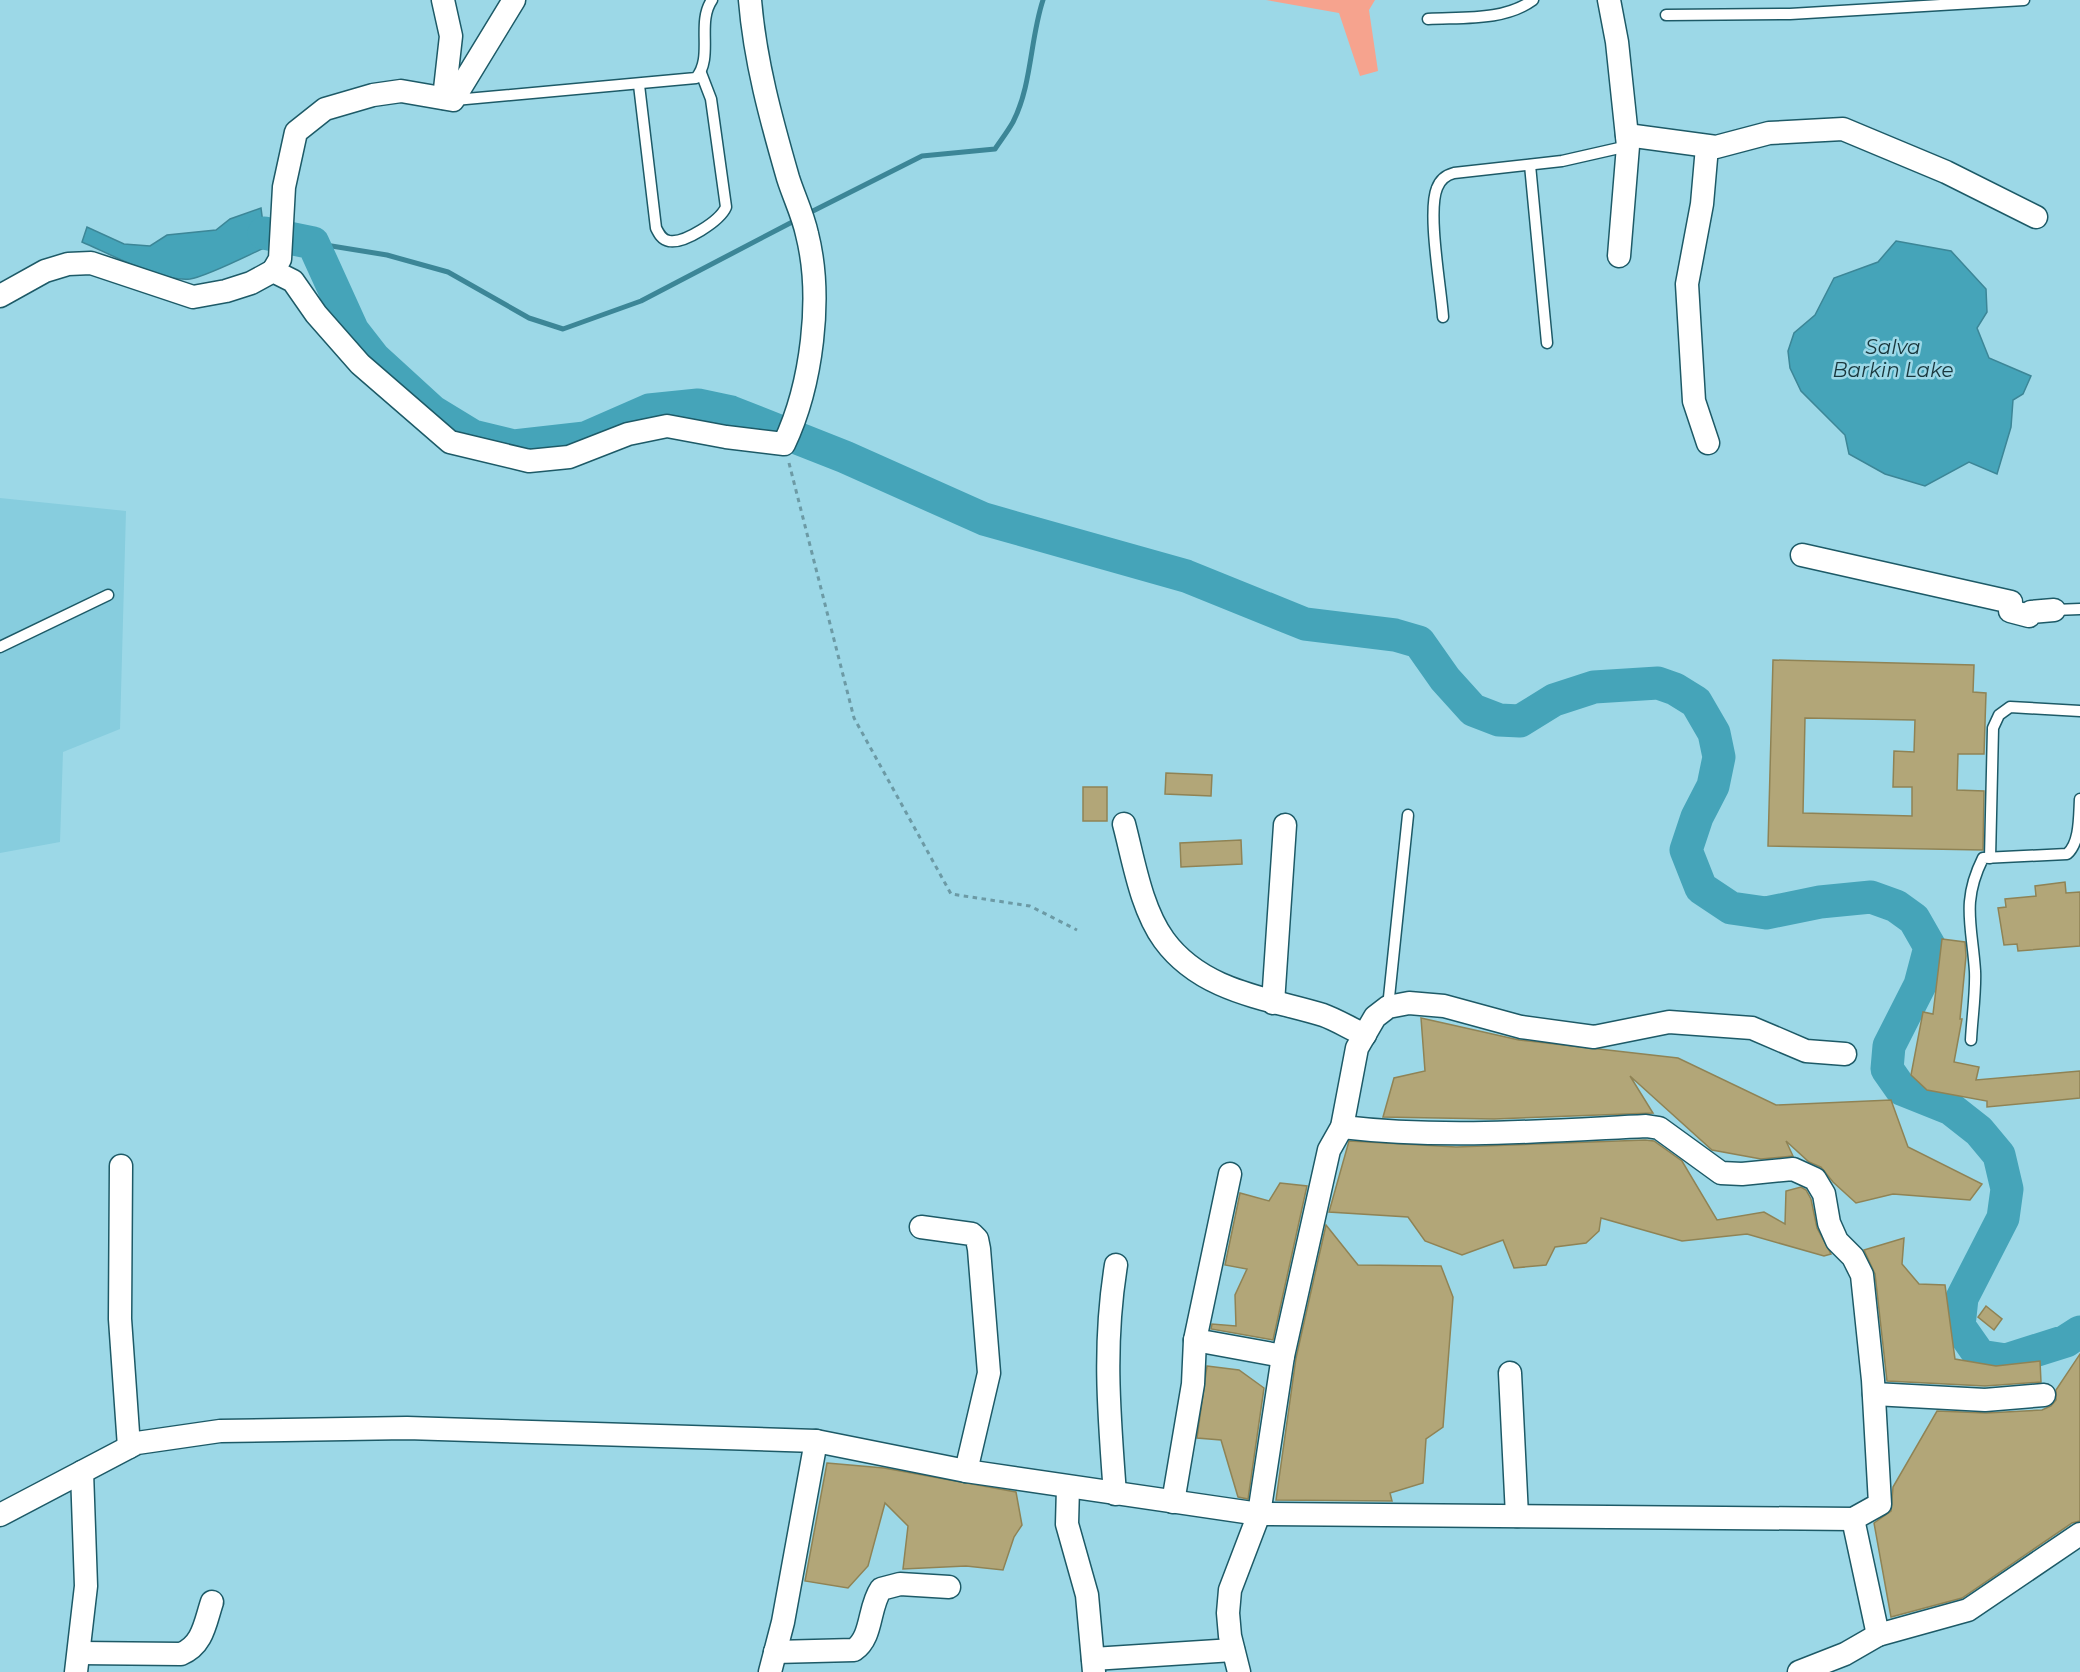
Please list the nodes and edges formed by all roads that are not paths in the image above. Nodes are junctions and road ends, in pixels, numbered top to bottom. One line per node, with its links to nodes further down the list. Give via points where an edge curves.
1 (443, 0): 12 (street, via 451,36)
2 (514, 0): 12 (street)
3 (712, 0): 10 (lane, via 704,24)
4 (750, 0): 18 (street, via 769,114 807,233 815,296 804,388 796,420 784,444 667,426 628,434 568,457 529,461 450,442 360,364 293,281)
5 (1533, 0): 9 (lane, via 1504,14)
6 (1609, 0): 13 (street)
7 (2024, 0): 8 (lane, via 1790,14)
8 (1666, 15)
9 (1428, 19)
10 (701, 73): 11 (lane, via 687,81); 11 (lane, via 711,99 726,207 718,220 681,241 669,242 656,228)
11 (639, 85): 12 (lane)
12 (448, 99): 18 (street, via 401,90 373,95 326,110 296,132 284,187 280,259)
13 (1627, 141): 14 (street); 15 (lane); 17 (street)
14 (1707, 147): 16 (street, via 1769,133 1843,129 1946,172); 22 (street, via 1702,204 1687,284 1694,401)
15 (1530, 165): 20 (lane, via 1447,174 1438,186 1434,221); 21 (lane)
16 (2036, 217)
17 (1618, 256)
18 (273, 271): 19 (street, via 251,283 193,297 92,263 68,264)
19 (0, 296)
20 (1443, 317)
21 (1547, 343)
22 (1708, 443)
23 (1802, 555): 26 (street, via 2011,602 2010,611 2030,616 2031,612)
24 (108, 595): 27 (lane)
25 (2080, 609): 26 (lane)
26 (2054, 610)
27 (0, 647)
28 (2080, 711): 35 (lane, via 2010,707 1999,715 1993,728)
29 (2080, 799): 34 (lane, via 2079,835)
30 (1408, 815): 37 (lane)
31 (1124, 824): 36 (street, via 1147,906 1164,940 1182,959 1214,981)
32 (1285, 825): 36 (street)
33 (2080, 854): 34 (lane)
34 (2067, 855): 35 (lane)
35 (1990, 858): 39 (lane, via 1983,858 1972,881 1968,909 1975,973)
36 (1273, 1003): 38 (street, via 1325,1016)
37 (1388, 1007): 38 (street, via 1375,1017); 40 (street, via 1409,1003 1444,1006 1521,1028 1594,1037 1669,1022 1752,1028 1806,1051)
38 (1365, 1035): 41 (street, via 1357,1048)
39 (1971, 1040)
40 (1845, 1054)
41 (1342, 1127): 47 (street, via 1329,1150); 49 (street, via 1452,1135 1646,1126 1659,1128 1721,1173 1793,1169 1807,1173 1824,1194 1828,1223 1837,1241 1853,1257 1862,1275)
42 (121, 1166): 52 (street, via 120,1319)
43 (1230, 1174): 46 (street)
44 (921, 1227): 53 (street, via 972,1234 979,1249 989,1373)
45 (1116, 1265): 56 (street, via 1108,1314 1107,1381)
46 (1196, 1340): 47 (street); 57 (street, via 1190,1405)
47 (1282, 1356): 58 (street)
48 (1510, 1373): 60 (street)
49 (1874, 1394): 50 (street, via 1985,1400); 61 (street, via 1880,1504)
50 (2044, 1395)
51 (816, 1441): 52 (street, via 407,1428 220,1431); 53 (street); 67 (street)
52 (129, 1447): 54 (street)
53 (966, 1471): 55 (street)
54 (82, 1472): 59 (street); 68 (street, via 86,1586)
55 (1068, 1487): 56 (street); 69 (street, via 1067,1524 1088,1595)
56 (1115, 1494): 57 (street)
57 (1173, 1502): 58 (street)
58 (1259, 1514): 60 (street); 66 (street, via 1230,1590 1228,1613)
59 (0, 1515)
60 (1517, 1516): 61 (street)
61 (1853, 1519): 65 (street)
62 (2080, 1534): 65 (street, via 1968,1610)
63 (949, 1587): 67 (street, via 900,1584 881,1589 861,1645 854,1650)
64 (212, 1602): 68 (street, via 201,1637 181,1654)
65 (1878, 1635): 71 (street, via 1845,1654)
66 (1233, 1650): 69 (street); 70 (street)
67 (772, 1662)
68 (77, 1663)
69 (1094, 1665)
70 (1239, 1672)
71 (1798, 1672)

